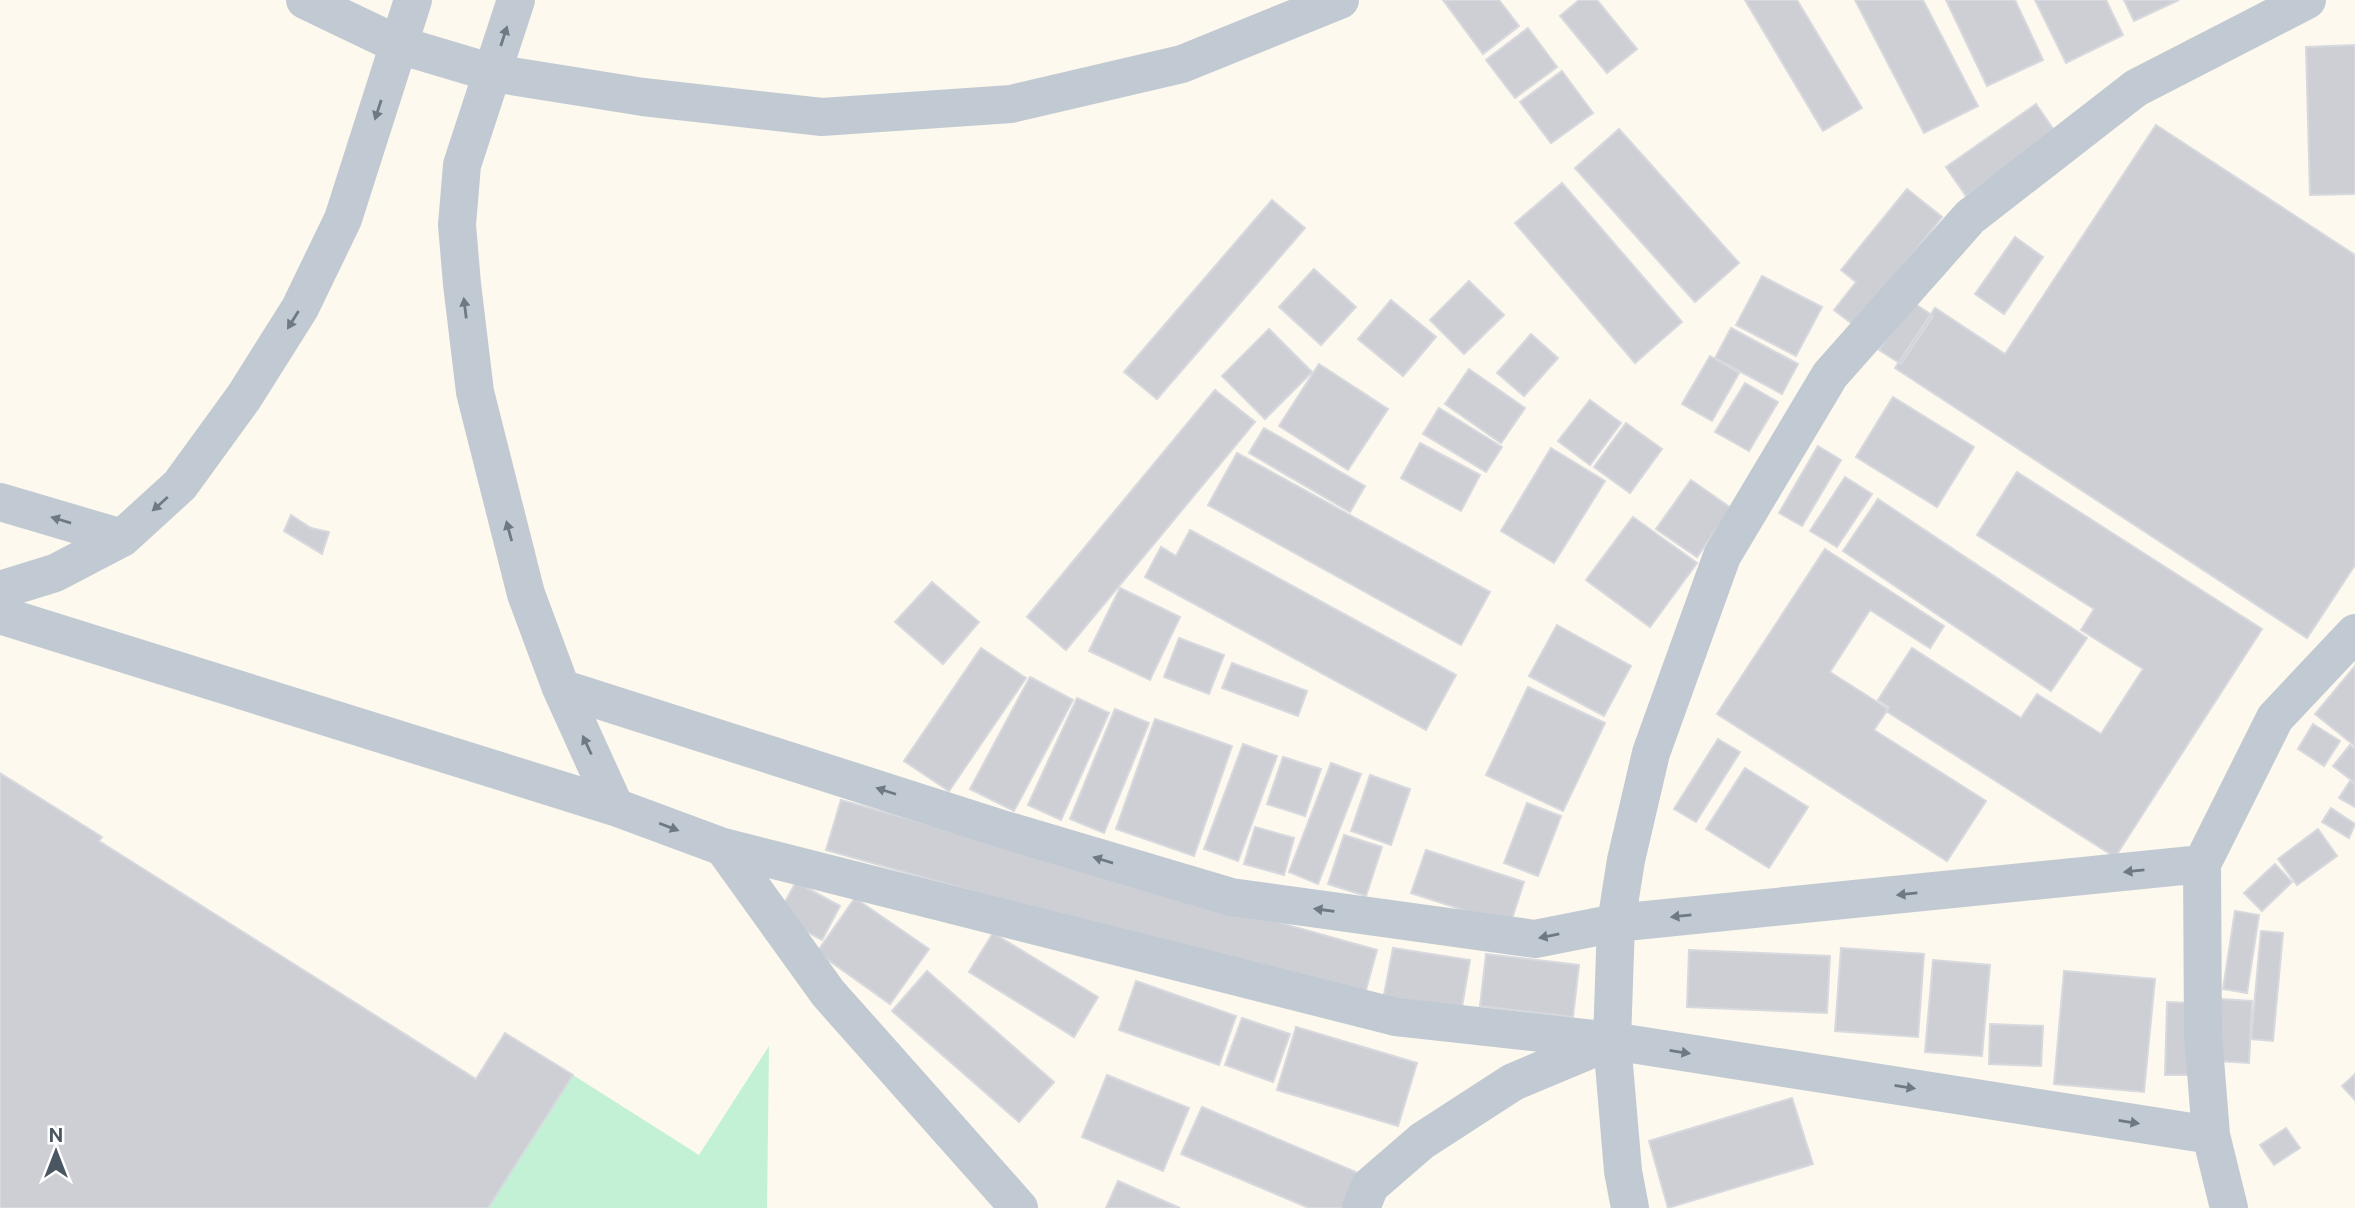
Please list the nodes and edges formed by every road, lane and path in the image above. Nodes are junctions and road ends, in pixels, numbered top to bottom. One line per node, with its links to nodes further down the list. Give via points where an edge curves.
1 (305, 0): 6 (street)
2 (413, 0): 6 (street)
3 (516, 0): 7 (street, one-way to 3)
4 (1340, 0): 7 (street, via 1182,64 1010,104 822,117 642,97)
5 (2307, 0): 17 (street, via 2136,88 1970,217 1830,374 1722,556 1651,753)
6 (399, 45): 7 (street); 9 (street, one-way to 9, via 343,219 300,308 244,397 180,485)
7 (492, 73): 13 (street, one-way to 7, via 526,594 499,496 475,392 462,284 457,225 462,166)
8 (0, 502): 9 (street, one-way to 8)
9 (122, 538): 10 (street, via 55,573)
10 (0, 590)
11 (0, 615): 14 (street)
12 (2355, 633): 16 (street, via 2275,718)
13 (561, 688): 14 (street, one-way to 13); 17 (street, one-way to 13, via 1535,939 1231,897 1002,830)
14 (615, 807): 15 (street, one-way to 15)
15 (723, 847): 18 (street, via 1396,1017); 20 (street, via 828,993)
16 (2202, 864): 17 (street, one-way to 17); 19 (street, via 2203,1034)
17 (1616, 923): 18 (street)
18 (1612, 1041): 19 (street, one-way to 19); 21 (street, via 1544,1066 1422,1141 1370,1186); 22 (street)
19 (2211, 1135): 23 (street)
20 (1019, 1208)
21 (1361, 1208)
22 (1630, 1208)
23 (2229, 1208)

